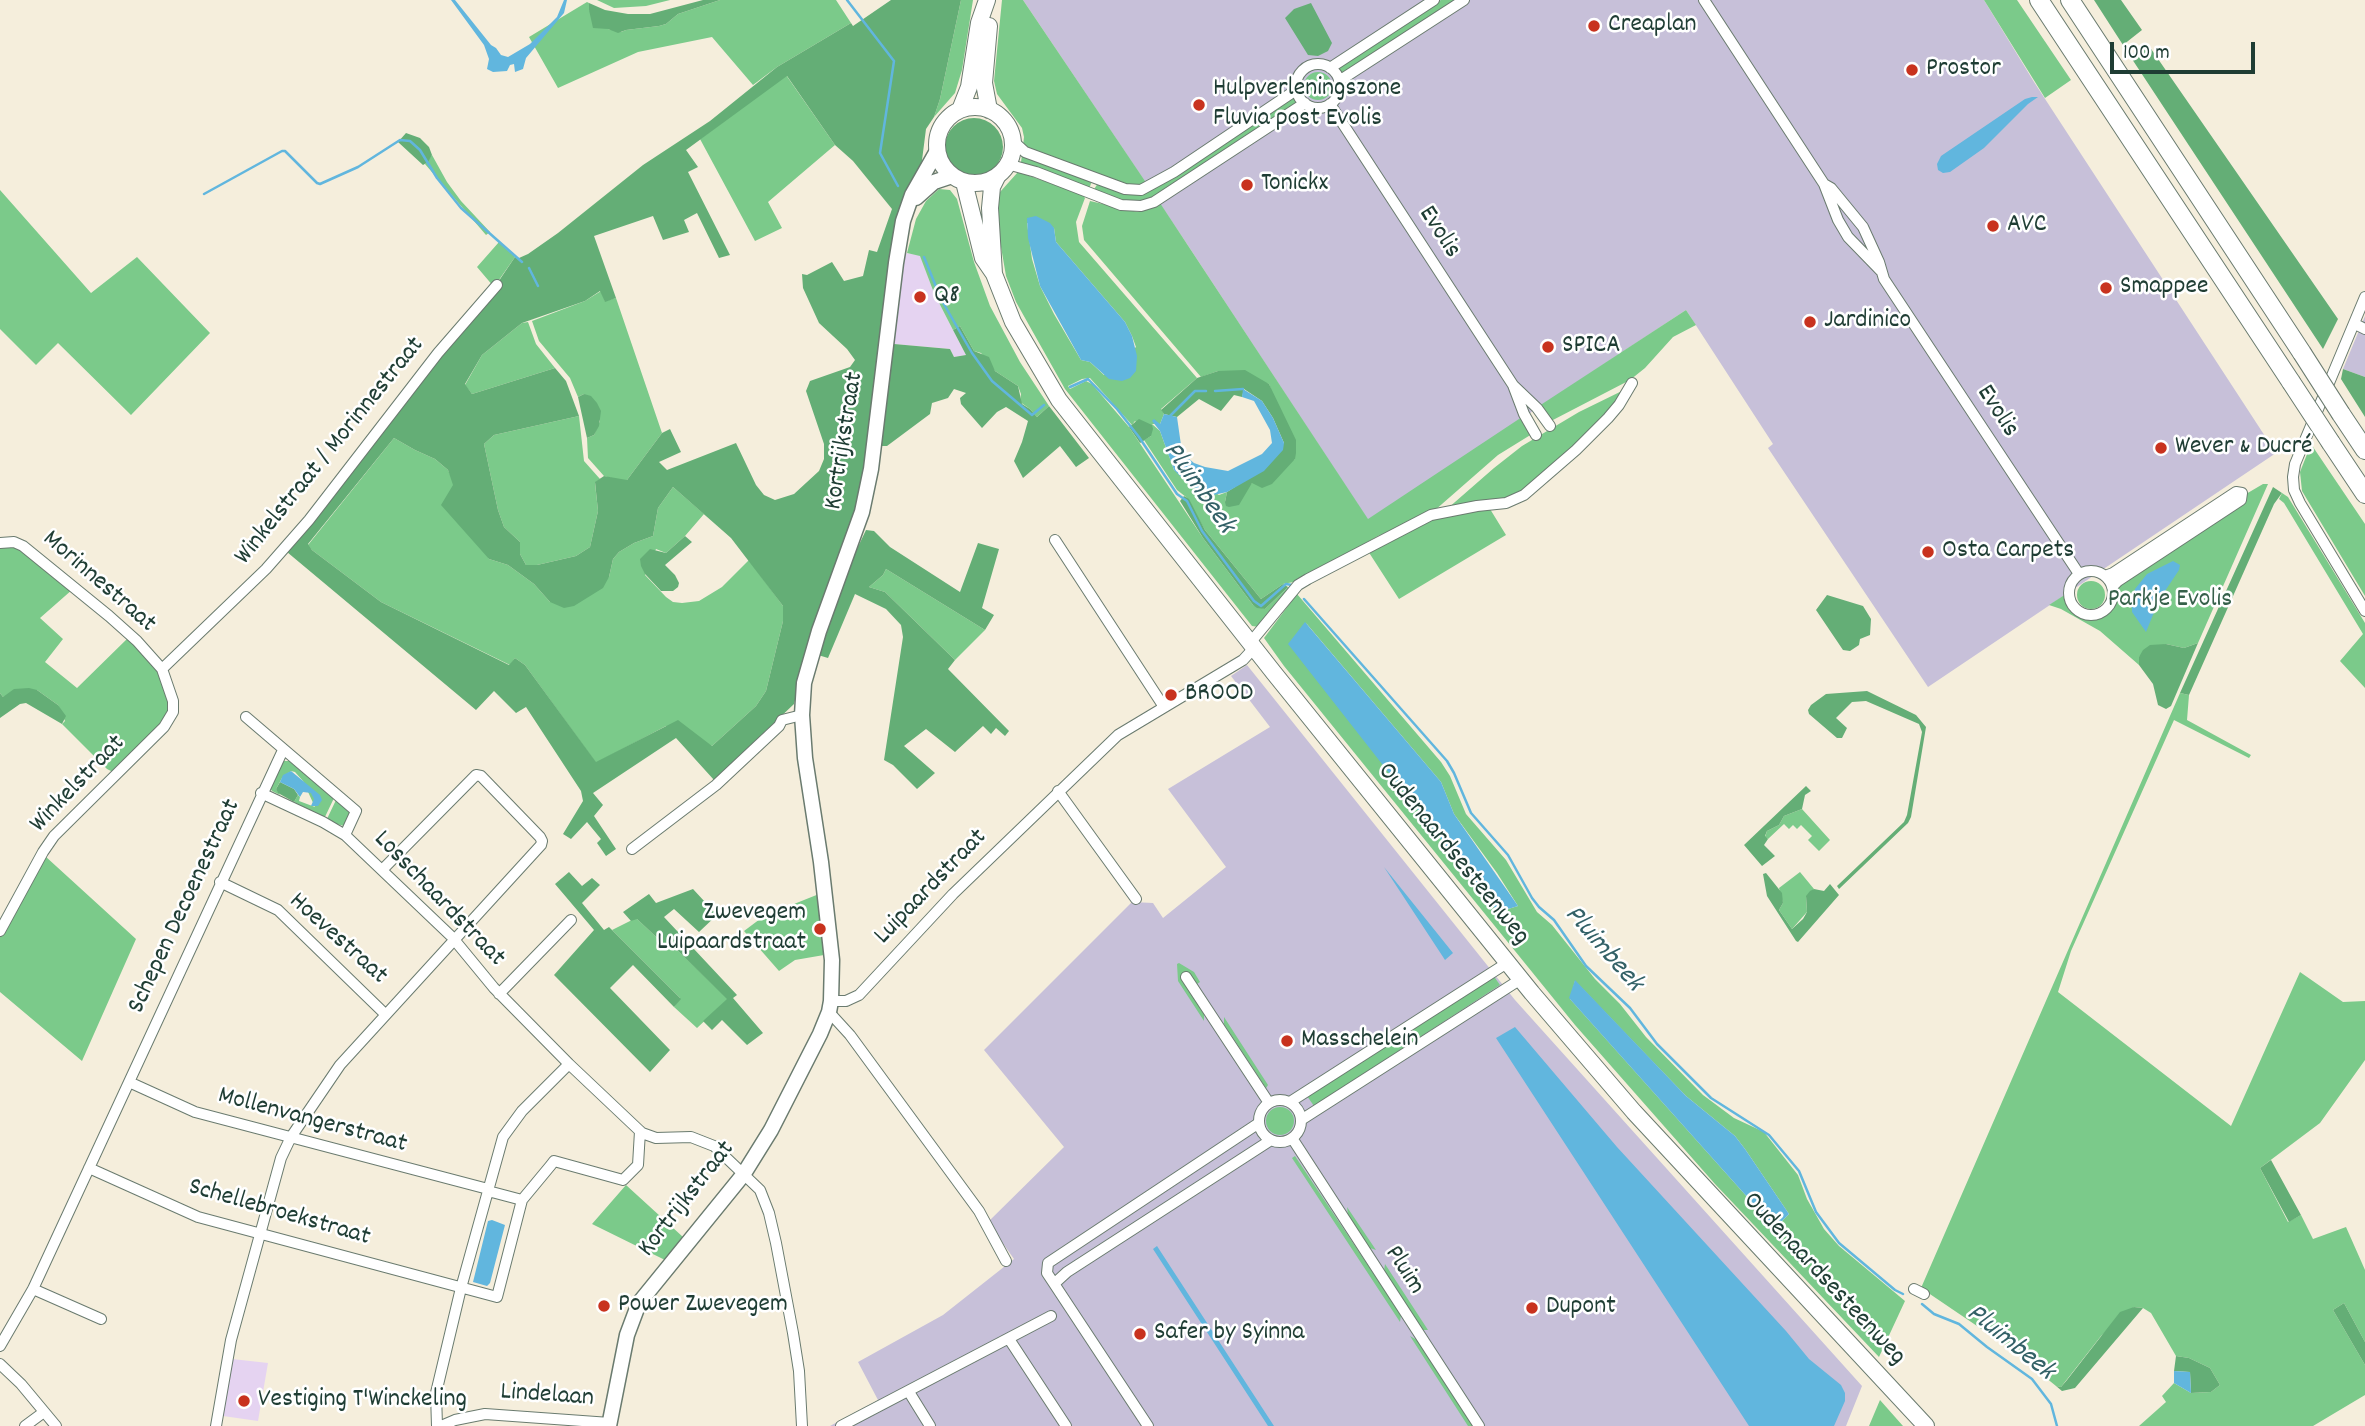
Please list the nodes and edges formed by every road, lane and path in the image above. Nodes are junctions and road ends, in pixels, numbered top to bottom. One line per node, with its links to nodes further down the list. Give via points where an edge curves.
1 (988, 0): 12 (main road); 13 (main road, via 984,83)
2 (1434, 0): 7 (street)
3 (1464, 0): 8 (street)
4 (1704, 0): 18 (street, Evolis)
5 (2039, 0): 31 (highway, bridge)
6 (2070, 0): 30 (highway, bridge)
7 (1330, 68): 8 (street); 9 (street, via 1318,64 1306,68 1298,77)
8 (1339, 81): 11 (street, via 1338,94)
9 (1296, 90): 10 (street); 14 (street, via 1174,172 1135,191 1025,152)
10 (1305, 103): 11 (street); 16 (street, via 1154,202 1141,206 1121,205 1036,172)
11 (1330, 104): 27 (street, Evolis)
12 (960, 110): 13 (main road); 15 (main road, via 939,131)
13 (989, 110): 14 (main road, via 1005,122)
14 (1013, 141): 16 (main road, via 1013,151)
15 (937, 151): 17 (main road, via 943,167); 19 (main road, Kortrijkstraat)
16 (1002, 170): 17 (main road, via 981,183); 21 (main road, Oudenaardsesteenweg, via 992,187 990,208)
17 (958, 179): 19 (main road, via 927,186); 21 (main road, Oudenaardsesteenweg, via 983,258)
18 (1824, 184): 20 (street, Evolis, via 1848,237); 20 (street, Evolis, via 1852,211)
19 (906, 210): 42 (main road, Kortrijkstraat, via 871,470 862,512 804,683)
20 (1881, 271): 34 (street, Evolis)
21 (994, 274): 38 (main road, Oudenaardsesteenweg, via 1013,322 1059,400)
22 (497, 285): 39 (street, Winkelstraat / Morinnestraat, via 438,353 309,520 266,569)
23 (2365, 297): 24 (street)
24 (2355, 324): 25 (street); 37 (street, via 2293,477 2300,503)
25 (2365, 329)
26 (1632, 383): 38 (street, Luipaardstraat, via 1608,418 1524,495 1506,503 1431,515 1308,579 1298,585)
27 (1513, 385): 28 (street, Evolis); 29 (street, Evolis)
28 (1550, 426)
29 (1536, 435)
30 (2365, 450)
31 (2365, 495)
32 (1055, 540): 40 (street)
33 (0, 543): 39 (street, Morinnestraat, via 14,542 34,555 109,615)
34 (2079, 574): 35 (street, via 2095,571); 36 (street, via 2069,589 2069,600 2087,615 2098,614 2109,605)
35 (2105, 576): 36 (street); 36 (street, via 2236,492 2242,493 2241,500)
36 (2112, 587)
37 (2365, 611)
38 (1252, 645): 40 (street, Luipaardstraat, via 1243,660); 54 (main road, Oudenaardsesteenweg)
39 (162, 669): 52 (street, Winkelstraat, via 173,701 170,718 54,836)
40 (1164, 707): 44 (street, Luipaardstraat, via 1118,735)
41 (246, 717): 43 (street, Losschaardstraat)
42 (802, 720): 47 (street, via 786,718 716,785); 58 (main road, Kortrijkstraat, via 830,948)
43 (283, 750): 45 (street, Schepen Decoenestraat); 46 (street, Losschaardstraat, via 356,811)
44 (1058, 791): 50 (street); 58 (street, Luipaardstraat, via 859,995)
45 (261, 793): 46 (street, Losschaardstraat); 49 (street, Schepen Decoenestraat)
46 (345, 835): 48 (street, Losschaardstraat)
47 (632, 849)
48 (382, 870): 53 (street, Losschaardstraat); 53 (street, via 472,778 481,776 542,841)
49 (220, 882): 59 (street, Hoevestraat, via 278,910); 61 (street, Schepen Decoenestraat)
50 (1136, 899)
51 (571, 920): 57 (street, Losschaardstraat)
52 (0, 931)
53 (454, 940): 57 (street, Losschaardstraat); 59 (street)
54 (1507, 963): 56 (main road, Oudenaardsesteenweg); 62 (street)
55 (1186, 977): 63 (street)
56 (1521, 979): 64 (street); 99 (main road, Oudenaardsesteenweg, via 1634,1112)
57 (499, 994): 60 (street, Losschaardstraat)
58 (830, 1006): 71 (main road, Kortrijkstraat, via 820,1034); 75 (street, via 979,1211)
59 (386, 1014): 67 (street, via 340,1065)
60 (569, 1064): 66 (street, Losschaardstraat); 72 (street, via 503,1137)
61 (129, 1082): 67 (street, Mollenvangerstraat, via 195,1112); 70 (street)
62 (1290, 1102): 63 (street); 64 (street)
63 (1269, 1103): 65 (street, via 1261,1111)
64 (1301, 1120): 68 (street)
65 (1259, 1123): 69 (street); 76 (street, via 1052,1259 1046,1268)
66 (640, 1131): 71 (street, via 656,1138 702,1140); 73 (street, via 638,1165 623,1180 554,1161)
67 (291, 1137): 72 (street, Mollenvangerstraat); 74 (street)
68 (1292, 1138): 69 (street); 98 (street, Pluim)
69 (1271, 1140): 76 (street)
70 (89, 1168): 74 (street, Schellebroekstraat, via 198,1217); 78 (street)
71 (743, 1175): 88 (main road, Kortrijkstraat, via 639,1303 627,1335); 93 (street, via 760,1190 769,1213 797,1358)
72 (488, 1190): 73 (street, Mollenvangerstraat); 77 (street)
73 (522, 1200): 77 (street, Schellebroekstraat, via 497,1297)
74 (259, 1232): 77 (street, Schellebroekstraat); 91 (street, via 231,1340)
75 (1006, 1261)
76 (1055, 1283): 97 (street)
77 (461, 1287): 92 (street, via 436,1393)
78 (33, 1289): 82 (street); 84 (street)
79 (1914, 1289): 80 (street)
80 (1924, 1294)
81 (1051, 1315): 83 (street)
82 (101, 1318)
83 (1009, 1339): 86 (street); 96 (street)
84 (0, 1346)
85 (0, 1364): 87 (street)
86 (909, 1392): 94 (street); 95 (street)
87 (44, 1412): 89 (street); 90 (street)
88 (610, 1424): 92 (street, Lindelaan, via 485,1414)
89 (25, 1426)
90 (56, 1426)
91 (216, 1426)
92 (439, 1426)
93 (802, 1426)
94 (841, 1426)
95 (930, 1426)
96 (1066, 1426)
97 (1148, 1426)
98 (1479, 1426)
99 (1926, 1426)

